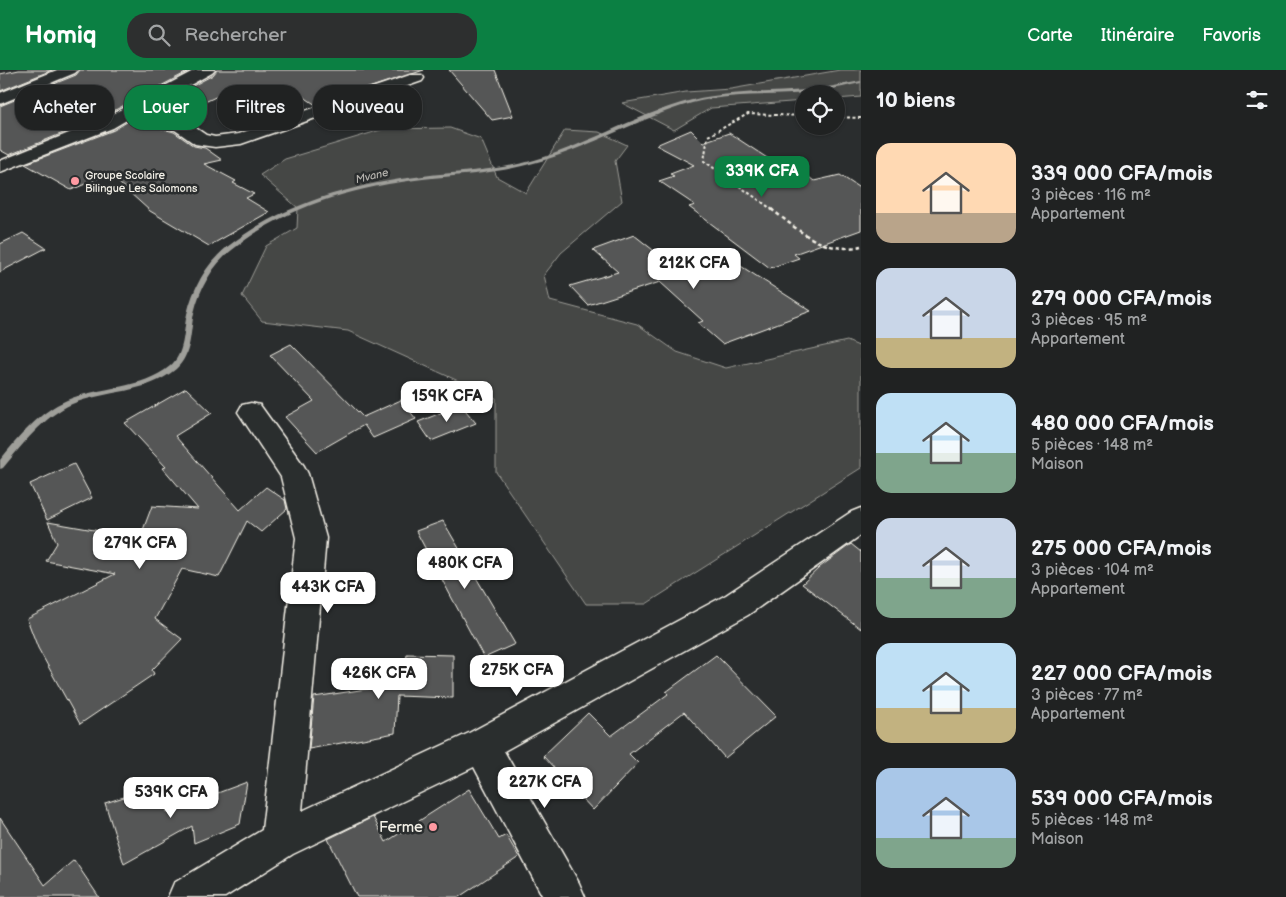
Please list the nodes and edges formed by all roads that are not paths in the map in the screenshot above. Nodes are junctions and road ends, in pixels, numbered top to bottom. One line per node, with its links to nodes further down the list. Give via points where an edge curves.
1 (70, 70): 5 (street)
2 (207, 70): 4 (street)
3 (416, 78): 7 (street, via 241,139 201,140)
4 (180, 85)
5 (0, 99)
6 (124, 116): 8 (street)
7 (187, 130)
8 (0, 167)
9 (251, 412): 12 (street, via 294,474 311,538)
10 (861, 520): 11 (street, via 737,605)
11 (481, 745): 12 (street); 14 (street)
12 (280, 841): 13 (street)
13 (188, 897)
14 (565, 897)

